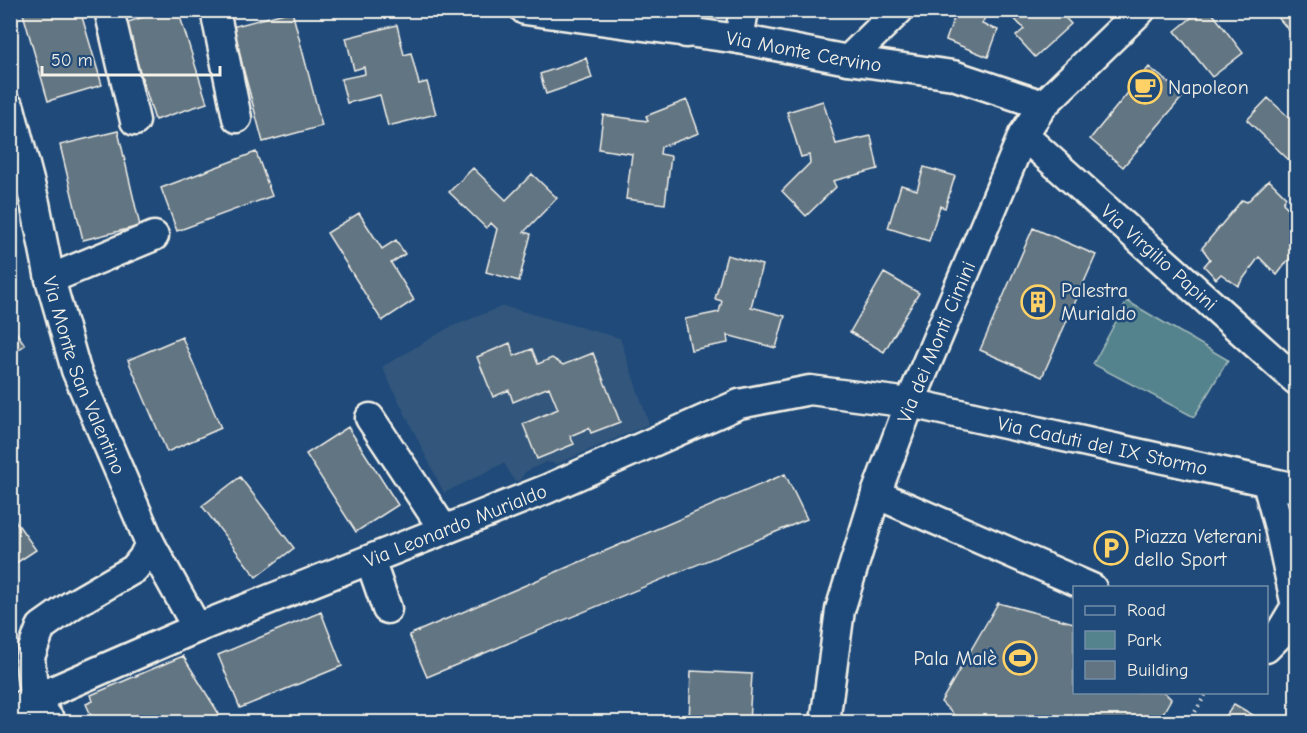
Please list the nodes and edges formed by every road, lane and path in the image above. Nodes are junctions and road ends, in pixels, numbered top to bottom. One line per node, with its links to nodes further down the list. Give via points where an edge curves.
1 (109, 10): 13 (street)
2 (215, 10): 12 (street)
3 (525, 10): 7 (street, Via Monte Cervino)
4 (744, 10): 8 (street)
5 (899, 10): 9 (street)
6 (1141, 10): 10 (street, Via dei Monti Cimini)
7 (688, 22): 8 (street, Via Monte Cervino)
8 (739, 39): 9 (street, Via Monte Cervino)
9 (848, 60): 10 (street, Via Monte Cervino, via 953,75)
10 (1043, 105): 14 (street, Via dei Monti Cimini)
11 (10, 108): 15 (street, Via Monte San Valentino)
12 (237, 118)
13 (135, 121)
14 (1023, 135): 18 (street, Via Virgilio Papini); 19 (street, Via dei Monti Cimini)
15 (23, 206): 17 (street, Via Monte San Valentino)
16 (154, 236): 17 (street)
17 (50, 279): 25 (street, Via Monte San Valentino, via 76,370)
18 (1296, 380)
19 (910, 403): 21 (street, Via Caduti del IX Stormo); 23 (street, Via dei Monti Cimini); 24 (street, Via Leonardo Murialdo, via 810,390 739,404)
20 (370, 418): 24 (street)
21 (1267, 483): 22 (street, Via Caduti del IX Stormo); 32 (street, via 1296,606)
22 (1296, 488)
23 (876, 494): 29 (street); 36 (street, Via dei Monti Cimini, via 840,610)
24 (444, 530): 26 (street, Via Leonardo Murialdo)
25 (150, 543): 27 (street); 28 (street, Via Monte San Valentino)
26 (370, 560): 30 (street); 31 (street, Via Leonardo Murialdo)
27 (134, 569): 28 (street); 34 (street, via 41,627 30,657)
28 (166, 572): 31 (street, Via Monte San Valentino)
29 (1087, 586)
30 (387, 609)
31 (197, 628): 34 (street, Via Leonardo Murialdo)
32 (1268, 646)
33 (1206, 694): 37 (path)
34 (22, 706): 35 (street)
35 (51, 723)
36 (825, 723)
37 (1189, 723)

